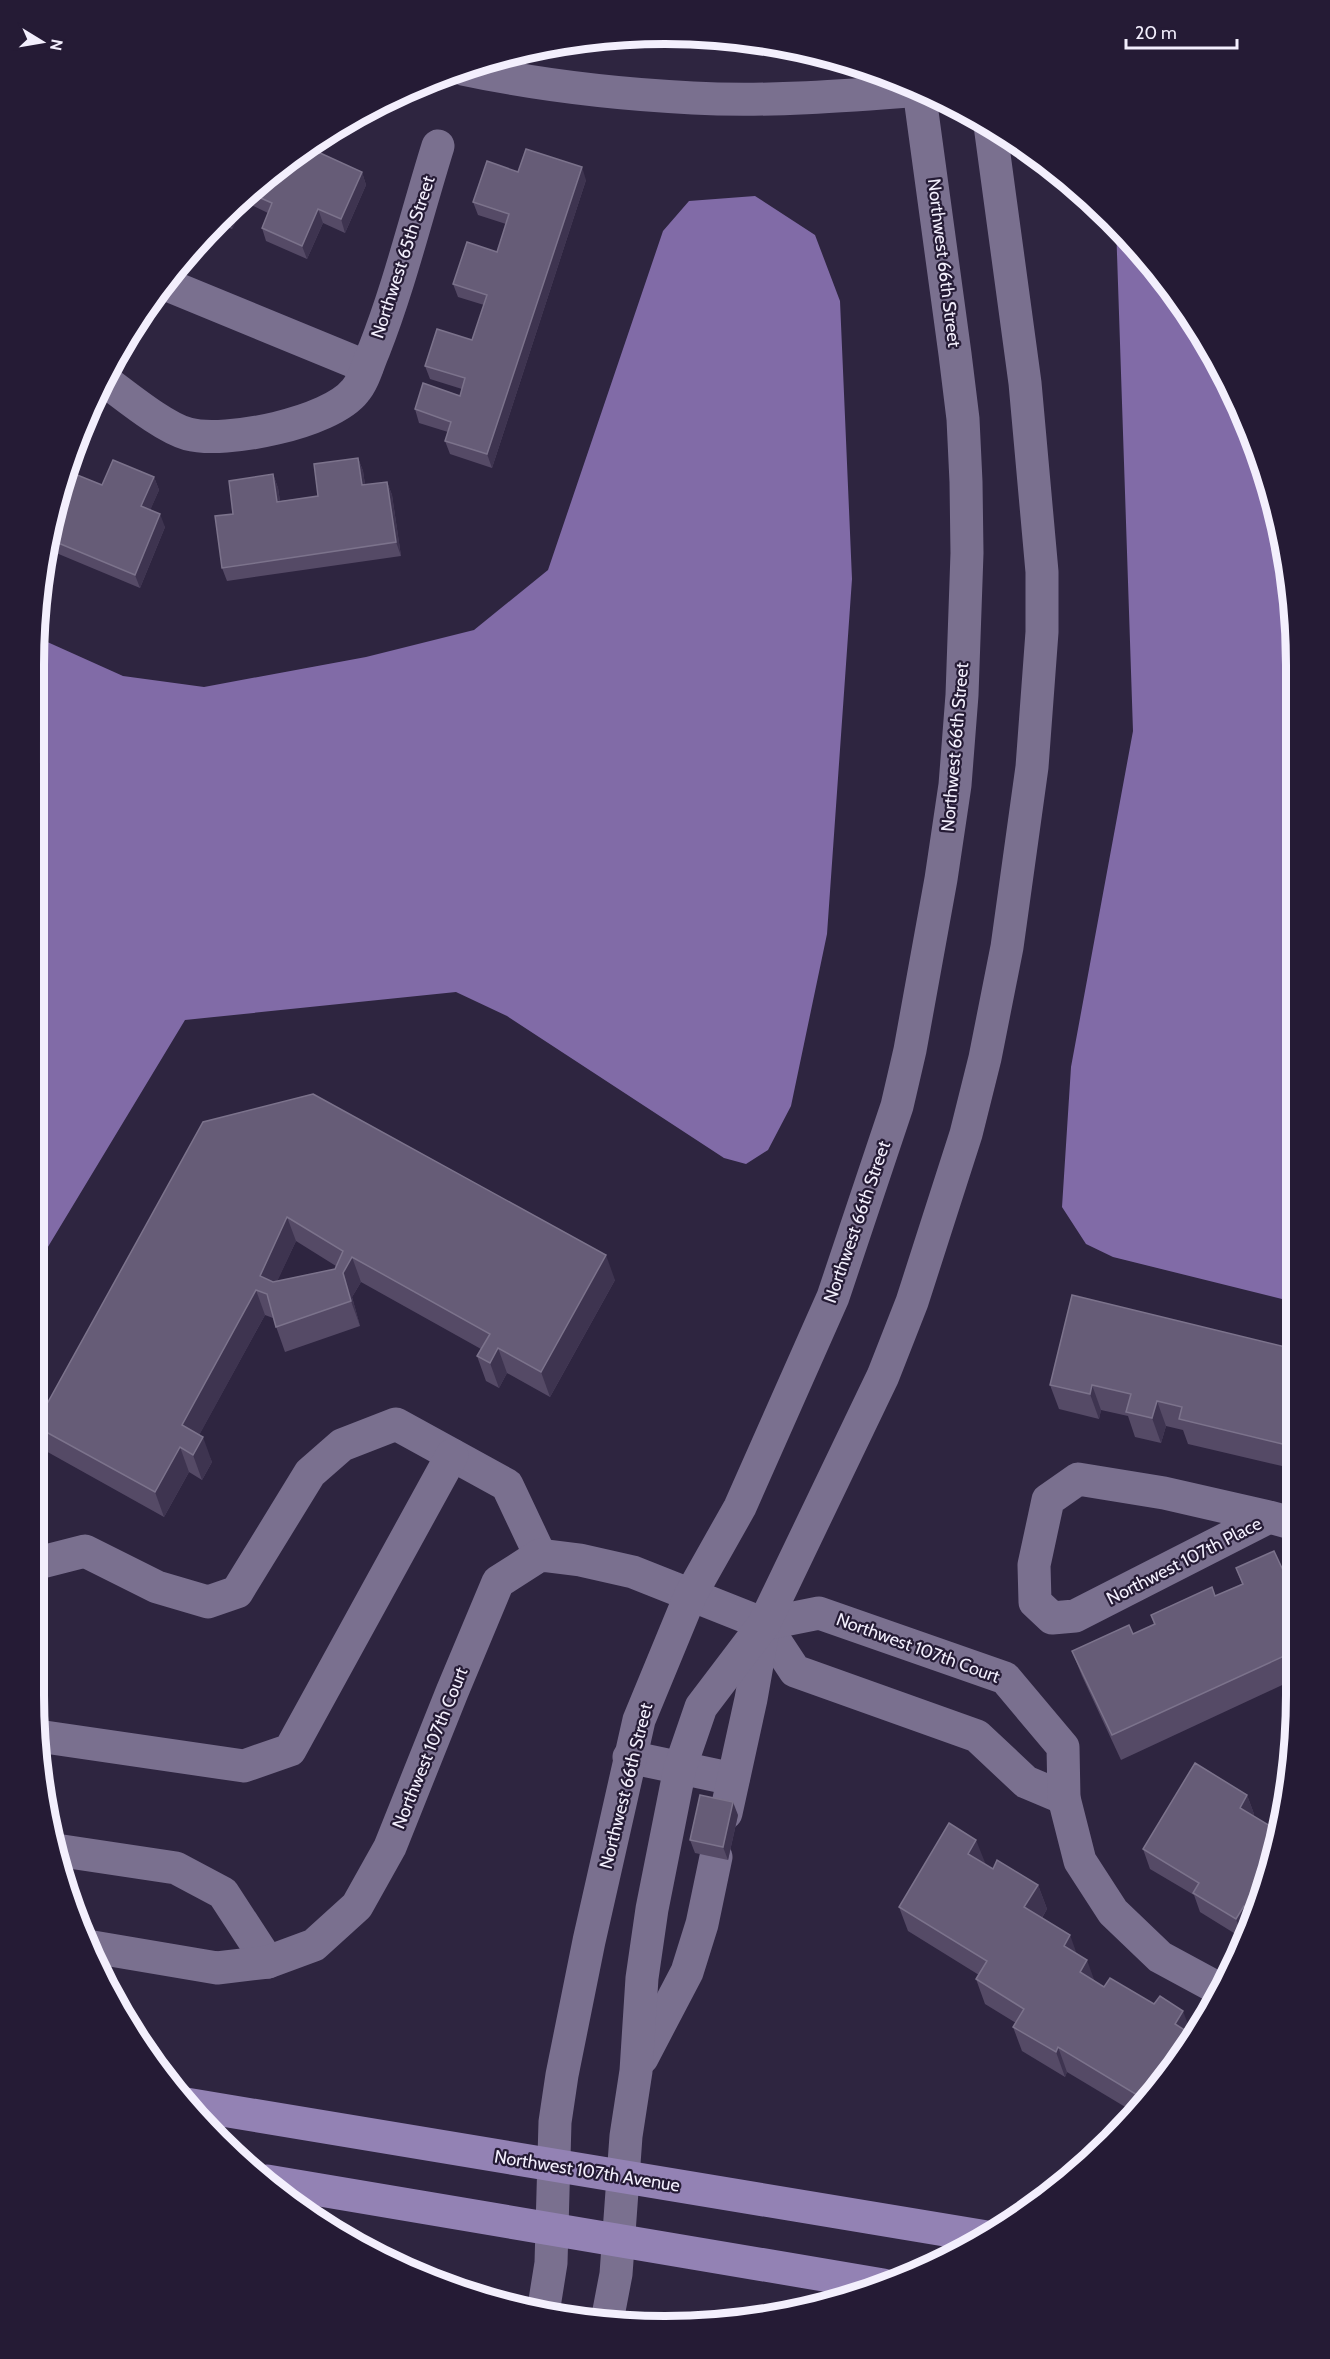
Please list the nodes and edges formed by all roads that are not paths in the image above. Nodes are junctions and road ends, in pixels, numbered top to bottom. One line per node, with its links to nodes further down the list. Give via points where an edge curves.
1 (480, 72): 2 (street, via 595,90 694,98 767,99)
2 (903, 91)
3 (921, 99): 13 (street, Northwest 66th Street, via 963,419 967,553 954,796 897,1106 833,1297 740,1507)
4 (992, 137): 14 (street, via 1025,383 1042,572 1039,692 1019,869 985,1058 966,1134 922,1272 883,1376)
5 (438, 146): 7 (street, Northwest 65th Street)
6 (172, 287): 7 (street)
7 (367, 367): 8 (street, Northwest 65th Street, via 356,391 318,415 289,425 211,437 186,434)
8 (111, 385)
9 (452, 1455): 11 (street, via 507,1485); 12 (street, via 396,1424 342,1445 310,1473 237,1592 208,1602 157,1587 85,1551); 15 (street, via 290,1750 244,1766)
10 (1282, 1521): 10 (street, Northwest 107th Place, via 1075,1616 1052,1618 1035,1602 1034,1566 1048,1500 1078,1479 1164,1493)
11 (540, 1555): 13 (street, via 633,1572); 24 (street, Northwest 107th Court, via 498,1582 390,1847 357,1906 314,1945)
12 (44, 1561)
13 (691, 1594): 14 (street); 16 (street, Northwest 66th Street, via 646,1701)
14 (764, 1624): 17 (street, via 701,1707); 18 (street); 19 (street, via 795,1671 977,1736 1026,1782); 19 (street, Northwest 107th Court, via 819,1613 1005,1678 1063,1747)
15 (45, 1738)
16 (629, 1757): 17 (street); 28 (street, Northwest 66th Street, via 562,2075)
17 (680, 1768): 18 (street); 26 (street, via 652,1909 642,1978)
18 (733, 1779): 20 (street)
19 (1064, 1798): 25 (street, Northwest 107th Court, via 1080,1860 1113,1912 1160,1957)
20 (726, 1813)
21 (64, 1851): 24 (street, via 176,1868 224,1893)
22 (716, 1857): 26 (street, via 687,1972)
23 (98, 1948): 24 (street, Northwest 107th Court, via 218,1968)
24 (268, 1962)
25 (1213, 1986)
26 (636, 2071): 29 (street)
27 (200, 2106): 28 (main road, Northwest 107th Avenue)
28 (554, 2165): 29 (main road, Northwest 107th Avenue); 31 (street, Northwest 66th Street)
29 (622, 2176): 32 (main road, Northwest 107th Avenue); 33 (street)
30 (283, 2184): 31 (main road)
31 (552, 2228): 33 (main road); 35 (street, Northwest 66th Street)
32 (971, 2234)
33 (619, 2240): 34 (main road); 36 (street)
34 (867, 2282)
35 (545, 2304)
36 (609, 2312)

